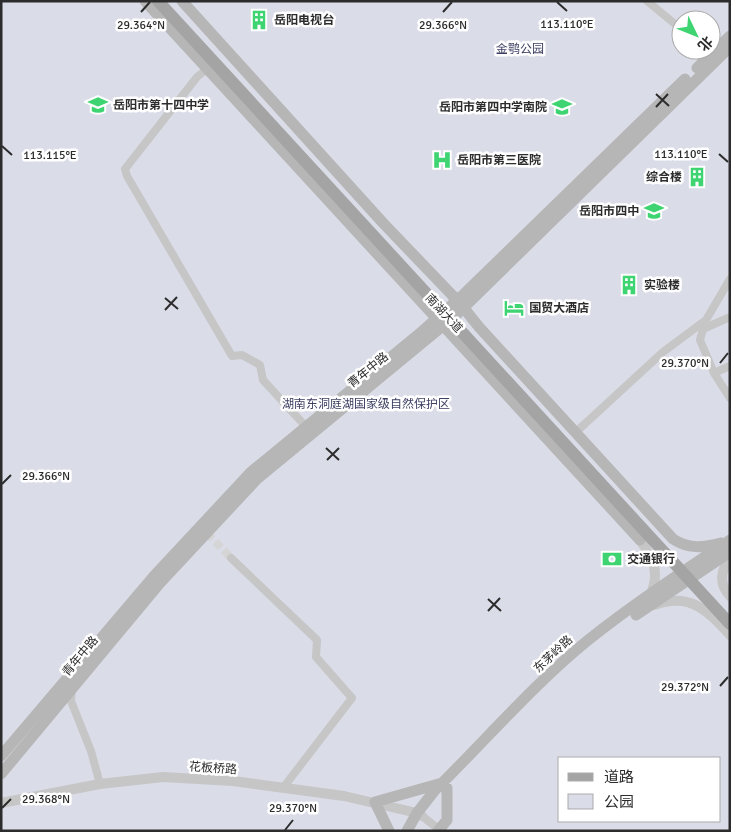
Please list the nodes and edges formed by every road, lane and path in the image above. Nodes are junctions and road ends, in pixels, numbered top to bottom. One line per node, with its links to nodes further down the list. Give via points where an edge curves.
1 (145, 1): 10 (main road)
2 (158, 1): 12 (main road, 南湖大道)
3 (167, 1): 12 (main road, 南湖大道)
4 (182, 1): 12 (main road, via 384,224)
5 (647, 1): 6 (street)
6 (671, 21)
7 (730, 36): 8 (main road, 青年中路)
8 (721, 45)
9 (706, 60): 12 (main road, 青年中路)
10 (207, 69): 12 (main road); 17 (street, via 196,77 125,169 232,356 242,355 260,364 263,380)
11 (730, 279): 18 (street, via 706,320 662,352)
12 (451, 311): 17 (main road, 青年中路); 18 (main road); 19 (main road); 24 (main road, 南湖大道)
13 (730, 318): 15 (street, via 704,329 700,340)
14 (730, 366): 15 (street)
15 (714, 373): 16 (street)
16 (730, 398)
17 (309, 430): 31 (main road, 青年中路, via 257,479 160,582); 32 (main road, 青年中路, via 251,472 154,576)
18 (576, 432): 20 (main road, via 673,539 685,546 699,547)
19 (640, 540): 25 (street, via 654,562 656,582)
20 (730, 540): 24 (main road, 东茅岭路)
21 (730, 552): 24 (main road, 东茅岭路)
22 (730, 557): 26 (street, via 721,582)
23 (231, 558): 36 (street, via 317,640 316,657 352,698)
24 (689, 574): 25 (main road, 东茅岭路); 27 (main road, 东茅岭路); 28 (main road, 南湖大道); 29 (main road, 南湖大道)
25 (652, 594): 35 (main road, 东茅岭路, via 564,661)
26 (730, 596)
27 (646, 608): 30 (street, via 662,602 693,603 711,615); 35 (main road, 东茅岭路, via 567,664)
28 (730, 612)
29 (730, 624)
30 (730, 635)
31 (72, 687): 33 (main road, 青年中路); 34 (street, via 71,701)
32 (1, 756)
33 (1, 774)
34 (100, 784): 36 (street, 花板桥路, via 163,777); 38 (street, 花板桥路)
35 (444, 786): 37 (main road); 39 (main road, 东茅岭路); 40 (main road, via 447,820)
36 (283, 788): 37 (street, 花板桥路)
37 (375, 802): 39 (street, 花板桥路); 41 (main road)
38 (1, 803)
39 (419, 814): 40 (street); 42 (main road); 43 (main road)
40 (440, 830)
41 (388, 831)
42 (407, 831)
43 (414, 831)

